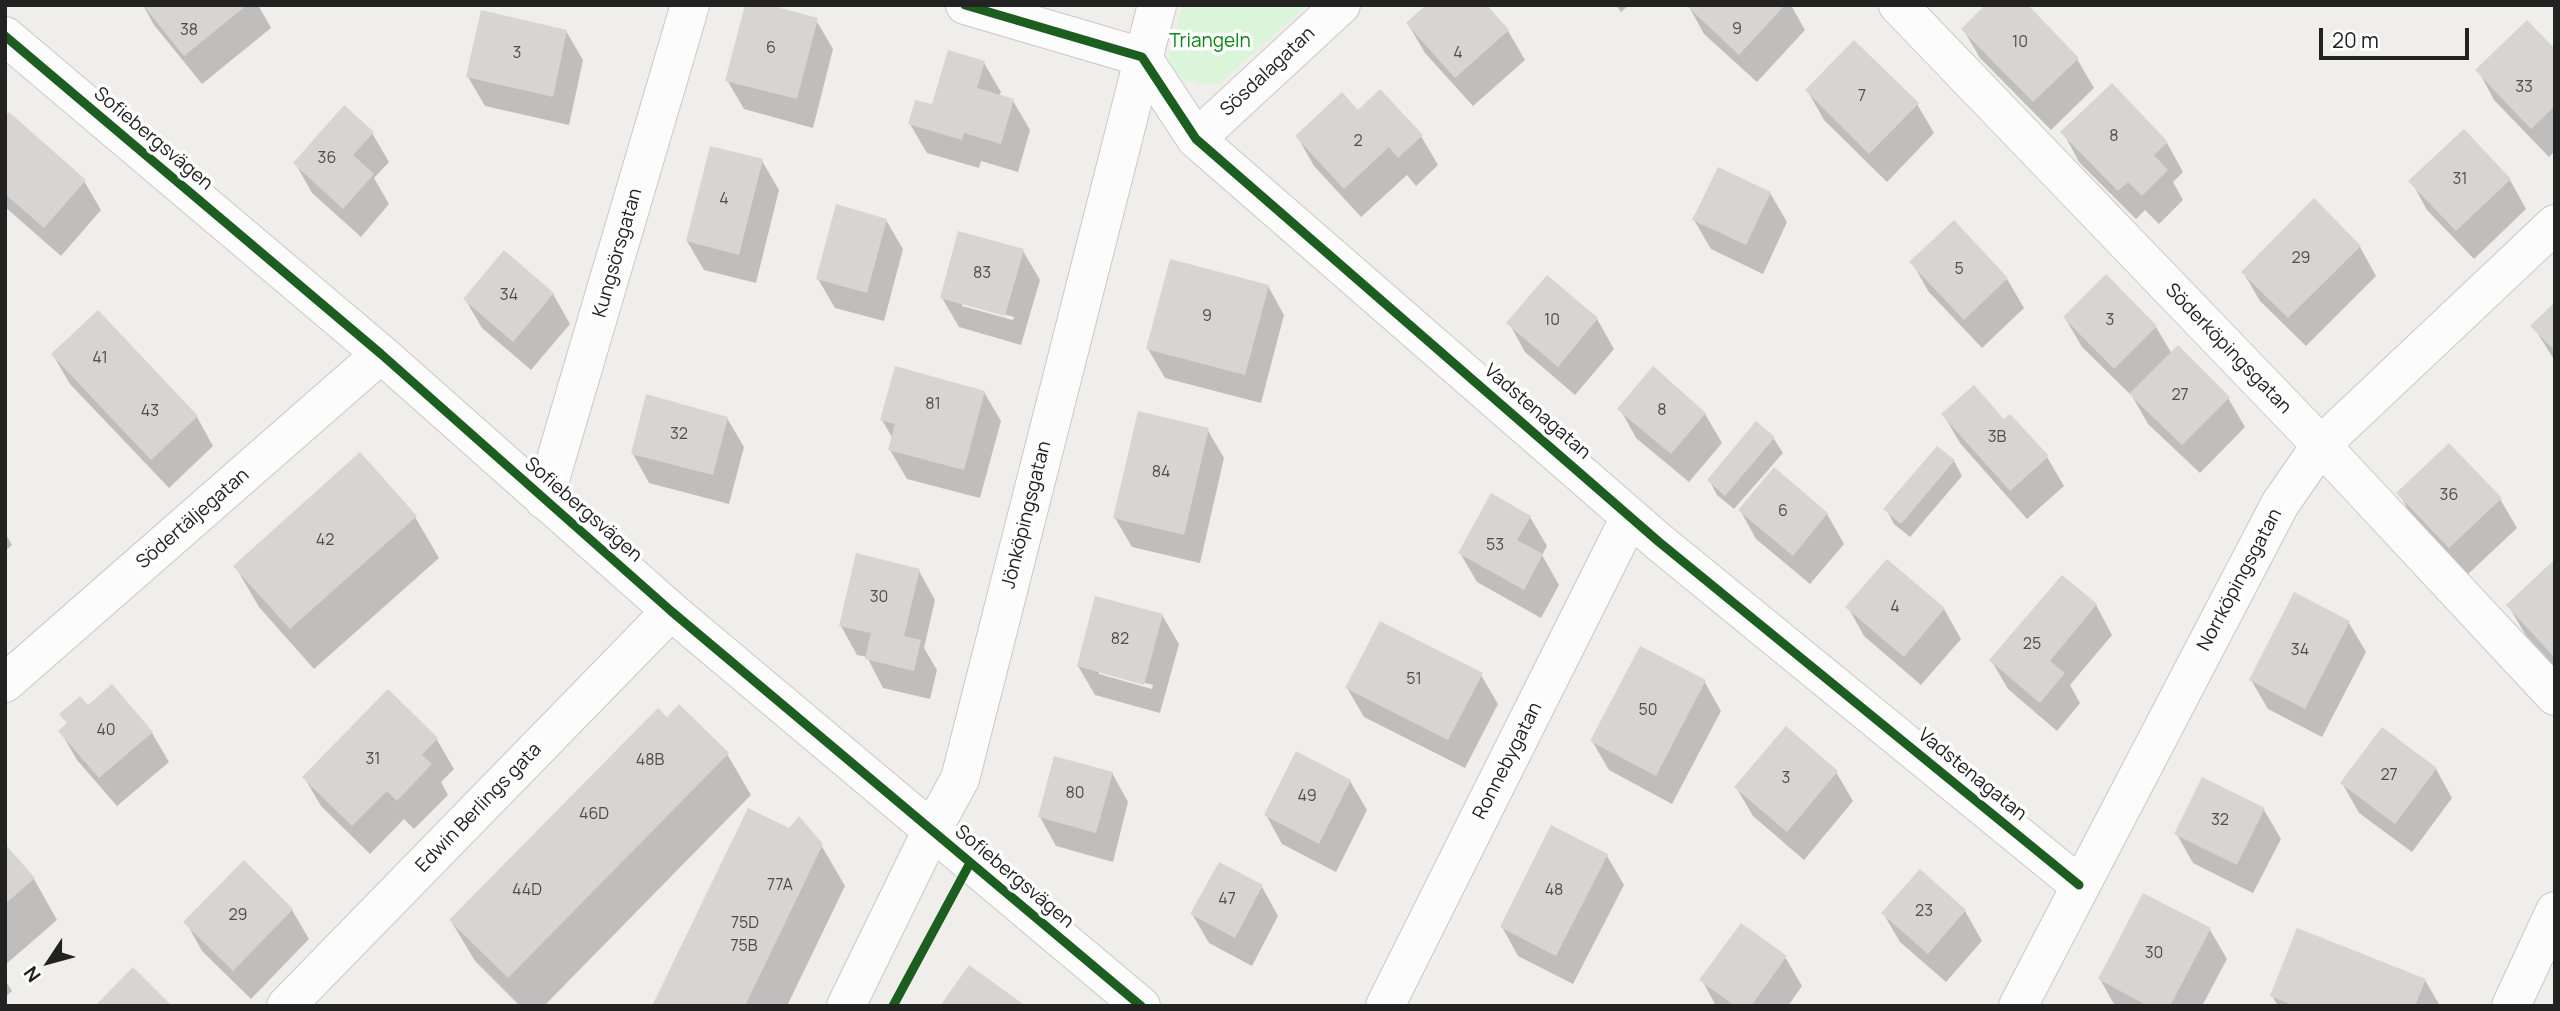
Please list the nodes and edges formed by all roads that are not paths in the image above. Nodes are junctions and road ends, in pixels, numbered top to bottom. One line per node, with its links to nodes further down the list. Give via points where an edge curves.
1 (690, 5): 12 (street, Kungsörsgatan)
2 (965, 5): 7 (street)
3 (1157, 5): 7 (street, Jönköpingsgatan)
4 (1341, 5): 8 (street, Sösdalagatan)
5 (1898, 5): 11 (street, Söderköpingsgatan)
6 (5, 36): 10 (street, Sofiebergsvägen)
7 (1142, 58): 8 (street, Vadstenagatan); 17 (street, Jönköpingsgatan, via 960,779)
8 (1196, 139): 13 (street, Vadstenagatan)
9 (2555, 224): 11 (street, Norrköpingsgatan)
10 (381, 354): 12 (street, Sofiebergsvägen); 15 (street, Södertäljegatan)
11 (2321, 445): 16 (street, Söderköpingsgatan); 18 (street, Norrköpingsgatan, via 2280,504)
12 (544, 500): 14 (street, Sofiebergsvägen)
13 (1630, 517): 18 (street, Vadstenagatan); 23 (street, Ronnebygatan)
14 (671, 611): 17 (street, Sofiebergsvägen); 20 (street, Edwin Berlings gata)
15 (5, 683)
16 (2555, 696)
17 (932, 830): 21 (street, Jönköpingsgatan); 22 (street, Sofiebergsvägen)
18 (2079, 885): 24 (street, Norrköpingsgatan)
19 (2555, 911): 25 (street)
20 (286, 1006)
21 (846, 1006)
22 (1141, 1006)
23 (1385, 1006)
24 (2018, 1006)
25 (2511, 1006)

